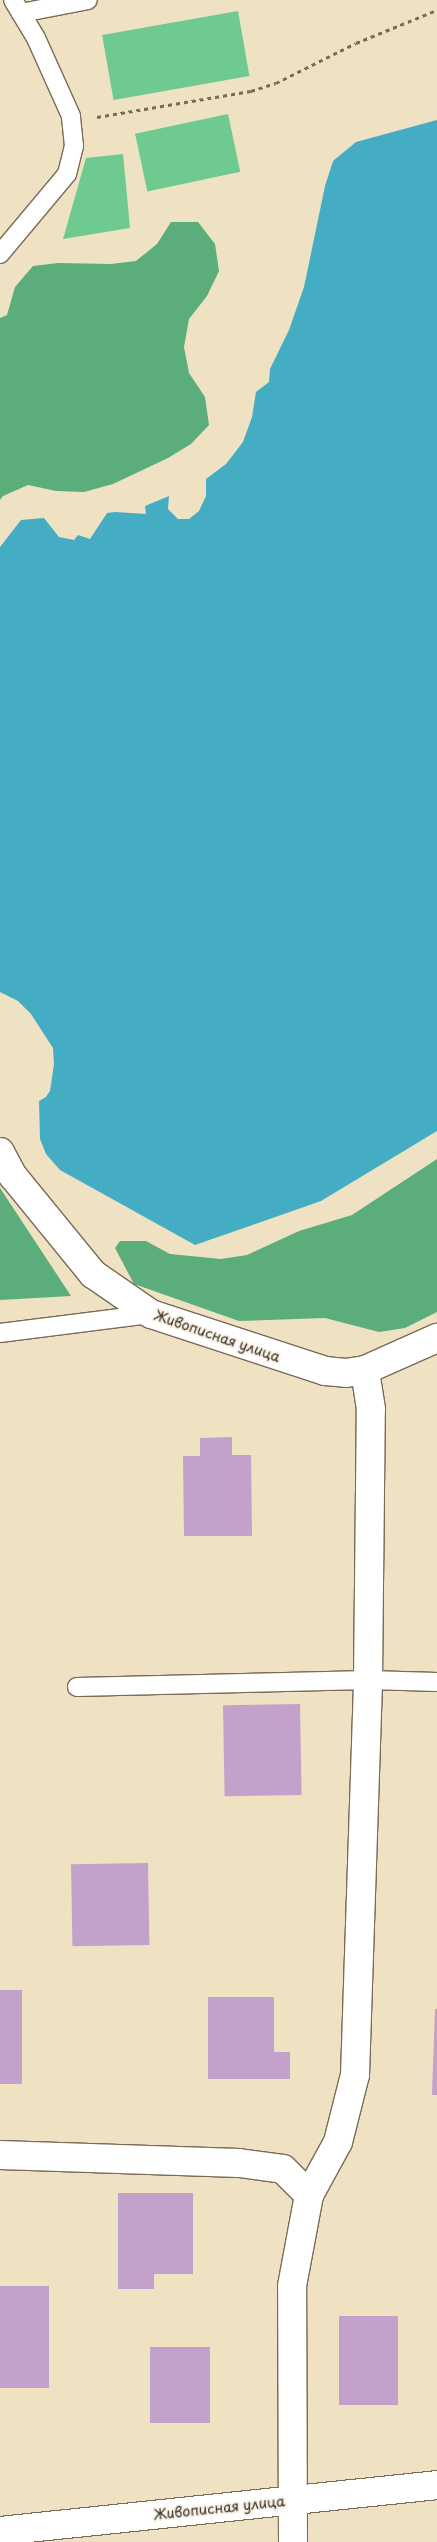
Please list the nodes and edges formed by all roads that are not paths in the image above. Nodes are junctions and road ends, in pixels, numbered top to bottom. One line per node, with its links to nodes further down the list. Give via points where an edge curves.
1 (88, 0): 2 (lane)
2 (17, 6): 3 (lane, via 36,38 71,116 74,146 67,174)
3 (0, 254)
4 (0, 1152): 5 (street, Живописная улица, via 13,1176 93,1274)
5 (151, 1314): 6 (lane); 8 (street, Живописная улица, via 325,1372)
6 (0, 1333)
7 (437, 1338): 8 (street, Живописная улица)
8 (365, 1370): 9 (street, via 371,1409)
9 (368, 1680): 10 (lane); 11 (lane); 13 (street, via 355,2075 338,2142)
10 (437, 1682)
11 (78, 1687)
12 (0, 2155): 13 (street, via 248,2164 283,2169)
13 (309, 2196): 15 (street, via 292,2286)
14 (437, 2485): 15 (street, Живописная улица)
15 (293, 2501): 16 (street, Живописная улица); 17 (street)
16 (0, 2531)
17 (293, 2542)

